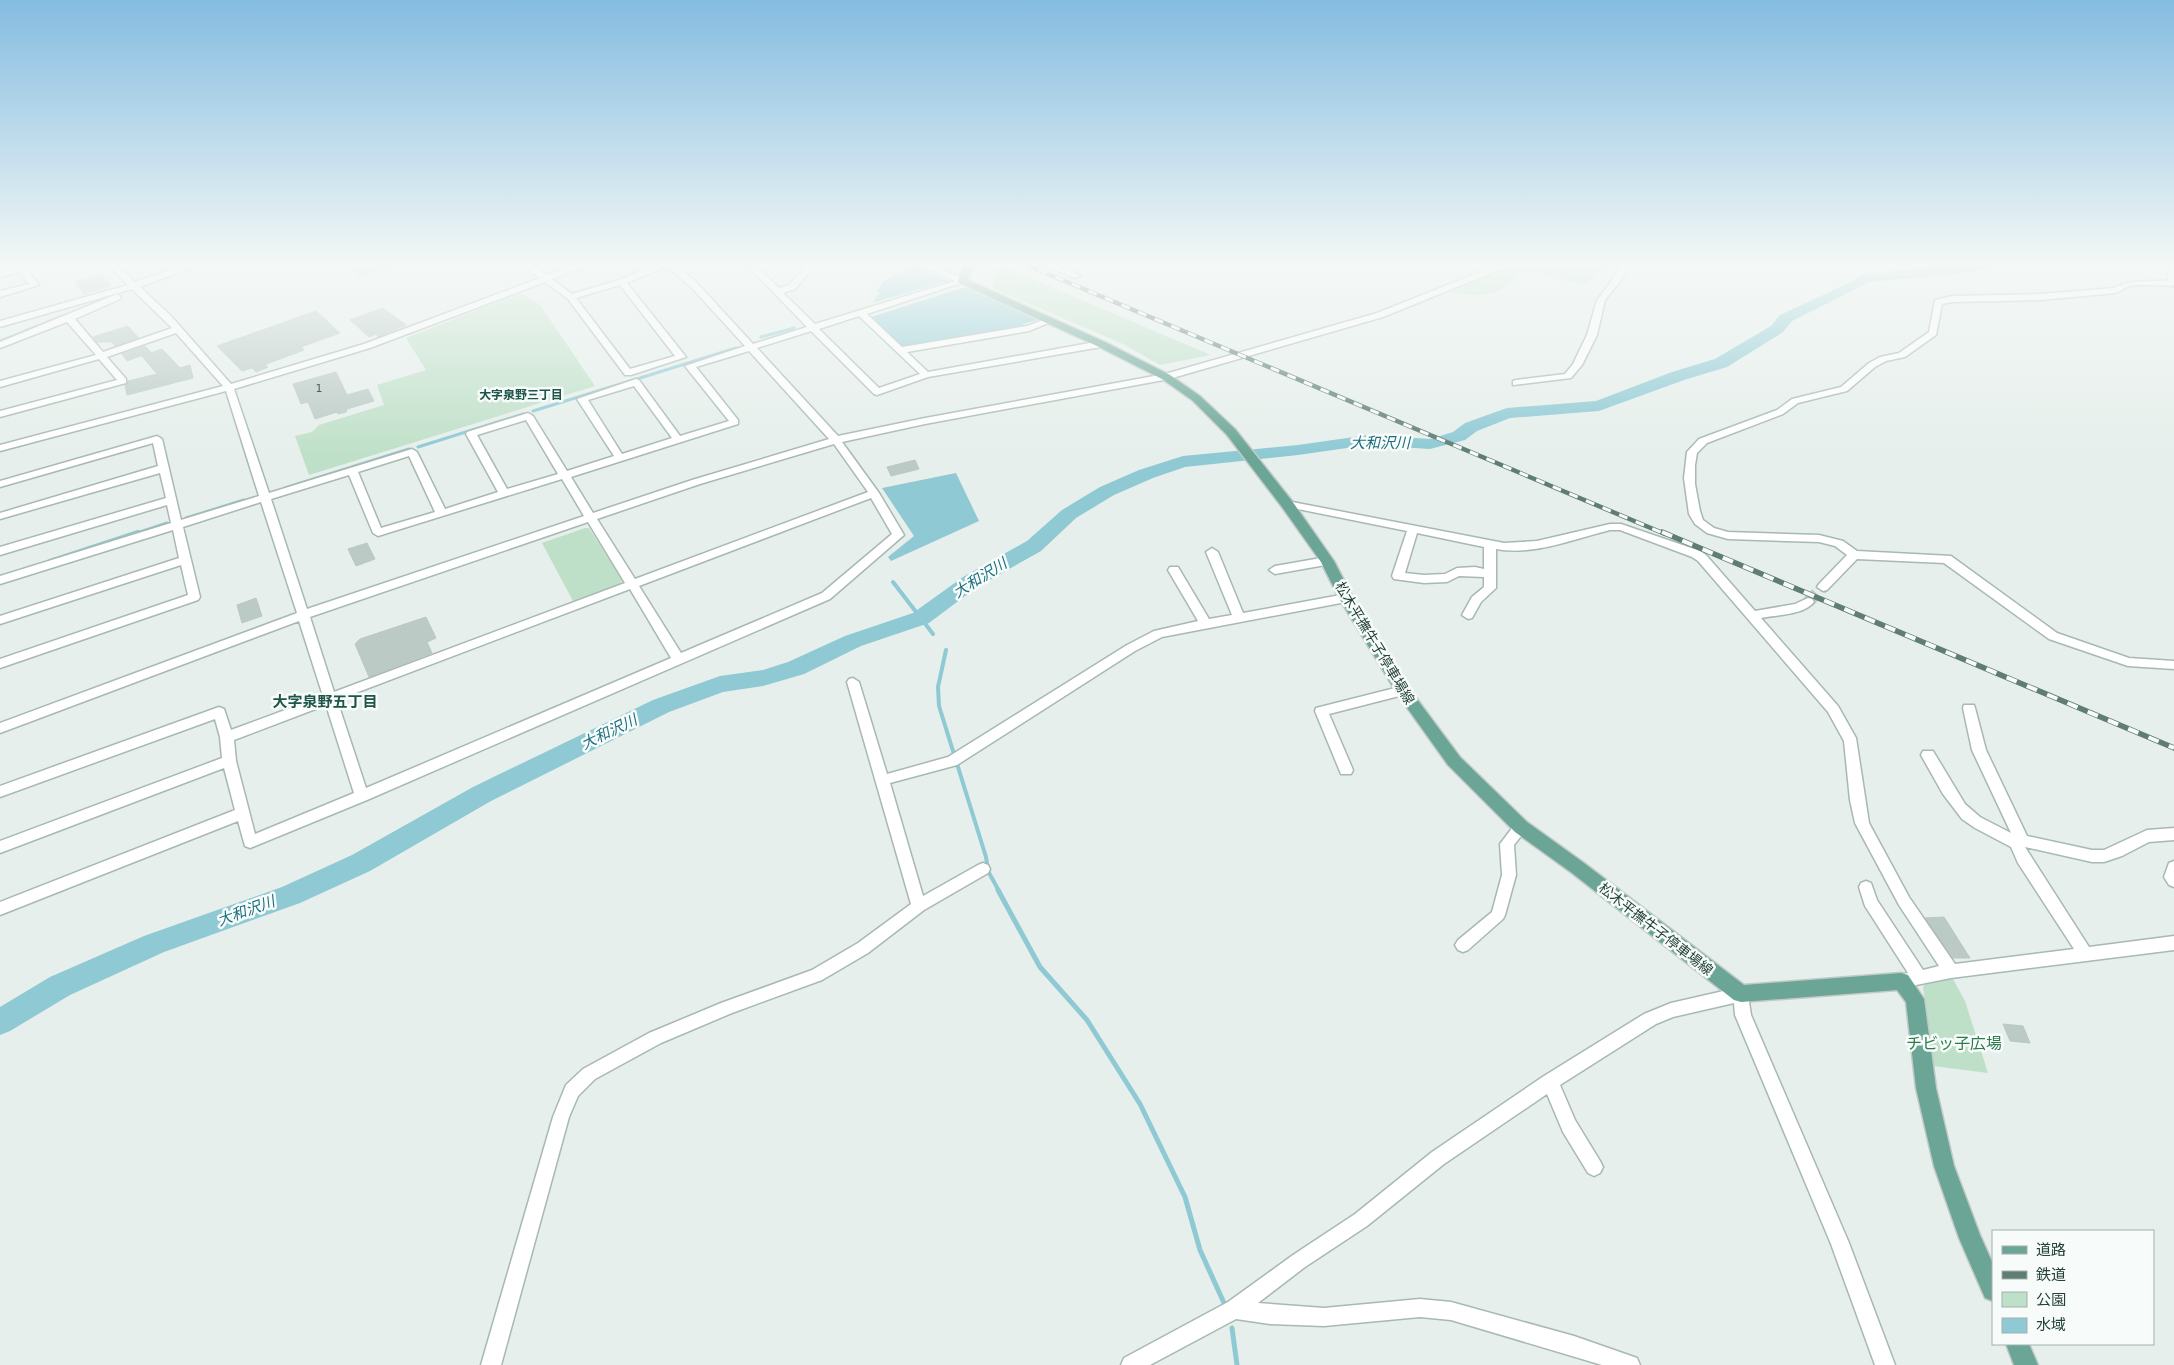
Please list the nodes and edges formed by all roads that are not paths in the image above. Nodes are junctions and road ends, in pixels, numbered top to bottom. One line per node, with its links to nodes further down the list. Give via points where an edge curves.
1 (46, 327): 16 (street)
2 (76, 327): 20 (street)
3 (176, 327): 15 (street)
4 (419, 327): 25 (street, via 367,346)
5 (593, 327): 6 (street, via 628,373 681,357)
6 (657, 327)
7 (732, 327): 18 (street)
8 (812, 327): 18 (street); 21 (street, via 877,392)
9 (875, 327): 19 (street)
10 (1033, 327): 19 (street)
11 (1061, 327): 17 (main road)
12 (1339, 327): 22 (street)
13 (1594, 327): 23 (street, via 1577,365 1568,376)
14 (1934, 327): 48 (street, via 1933,333 1902,355 1883,358 1844,389 1795,401 1780,412 1703,441 1692,452 1689,490 1697,520 1709,531 1729,535 1803,536 1838,544)
15 (178, 329): 20 (street); 25 (street)
16 (0, 344)
17 (1101, 344): 21 (street); 22 (main road)
18 (751, 347): 27 (street, via 690,366 735,422); 28 (street)
19 (902, 350): 21 (street)
20 (101, 356): 24 (street); 26 (street, via 123,381)
21 (926, 375)
22 (1166, 376): 28 (street); 39 (main road, 松木平撫牛子停車場線, via 1196,398 1231,432)
23 (1516, 383)
24 (0, 384)
25 (229, 387): 29 (street); 37 (street)
26 (0, 414)
27 (678, 440): 30 (street); 30 (street, via 636,382 582,398)
28 (836, 440): 35 (street); 42 (street)
29 (0, 448)
30 (620, 458): 33 (street)
31 (164, 468): 34 (street, via 157,439); 38 (street); 41 (street)
32 (352, 471): 37 (street); 40 (street, via 412,452); 40 (street, via 378,533)
33 (565, 476): 36 (street); 36 (street, via 528,416 471,434); 42 (street)
34 (0, 484)
35 (874, 493): 55 (street); 65 (street, via 898,535 854,573 826,596)
36 (505, 495): 40 (street)
37 (266, 498): 43 (street); 59 (street)
38 (170, 500): 43 (street); 46 (street)
39 (1288, 504): 44 (street); 50 (main road, 松木平撫牛子停車場線)
40 (442, 514)
41 (0, 516)
42 (590, 516): 55 (street); 59 (street)
43 (176, 524): 49 (street); 54 (street)
44 (1413, 529): 45 (street); 53 (street, via 1398,576 1424,579 1447,578 1457,572)
45 (1490, 545): 53 (street); 61 (street, via 1537,545 1610,527 1629,528 1696,554)
46 (0, 552)
47 (1212, 552): 62 (street)
48 (1854, 555): 56 (street); 67 (street, via 1947,559 2053,636 2128,662)
49 (185, 560): 63 (street); 66 (street, via 194,597)
50 (1327, 561): 52 (street); 57 (main road, 松木平撫牛子停車場線)
51 (1174, 570): 64 (street)
52 (1275, 570)
53 (1490, 574): 60 (street, via 1490,588 1476,600)
54 (0, 580)
55 (631, 585): 65 (street); 70 (street)
56 (1823, 587)
57 (1346, 598): 62 (street); 69 (main road, 松木平撫牛子停車場線)
58 (1808, 602): 61 (street, via 1798,608)
59 (303, 615): 70 (street); 72 (street)
60 (1468, 615)
61 (1752, 616): 94 (street, via 1834,709 1851,741 1862,823 1904,901)
62 (1239, 618): 64 (street)
63 (0, 620)
64 (1206, 624): 77 (street, via 1158,634 1131,648 955,759)
65 (679, 660): 79 (street)
66 (0, 664)
67 (2174, 665)
68 (853, 682): 77 (street)
69 (1403, 690): 76 (street, via 1321,711 1332,755); 81 (main road, 松木平撫牛子停車場線, via 1454,761)
70 (330, 698): 73 (street); 79 (street)
71 (1969, 708): 83 (street, via 1979,750)
72 (0, 728)
73 (227, 738): 75 (street); 78 (street, via 219,712)
74 (1928, 755): 83 (street, via 1962,810 1975,821)
75 (229, 761): 80 (street); 84 (street)
76 (1346, 770)
77 (883, 780): 89 (street)
78 (0, 792)
79 (362, 796): 80 (street, via 250,842)
80 (242, 813): 90 (street)
81 (1521, 827): 92 (street, via 1507,844 1509,875 1498,915); 96 (main road, 松木平撫牛子停車場線)
82 (2174, 834): 83 (street, via 2147,836 2104,856)
83 (2019, 842): 93 (street, via 2023,860)
84 (0, 847)
85 (2174, 867): 87 (street, via 2171,877)
86 (983, 869): 89 (street)
87 (2174, 881)
88 (1866, 888): 95 (street)
89 (919, 906): 102 (street, via 863,948 817,975 655,1038 589,1074 572,1091 561,1117)
90 (0, 909)
91 (2174, 943): 93 (street)
92 (1463, 945)
93 (2086, 955): 94 (street)
94 (1951, 971): 95 (street)
95 (1910, 979): 96 (main road); 99 (main road, via 1926,1088 1944,1166)
96 (1741, 994): 97 (street, via 1650,1018); 105 (street, via 1743,1014 1840,1243)
97 (1550, 1082): 98 (street, via 1569,1126); 100 (street, via 1438,1158 1361,1220)
98 (1594, 1167)
99 (1992, 1288)
100 (1235, 1309): 103 (street); 104 (street, via 1270,1315 1324,1317 1420,1308 1451,1311)
101 (2017, 1345): 106 (main road)
102 (491, 1365)
103 (1131, 1365)
104 (1630, 1365)
105 (1885, 1365)
106 (2026, 1365)

